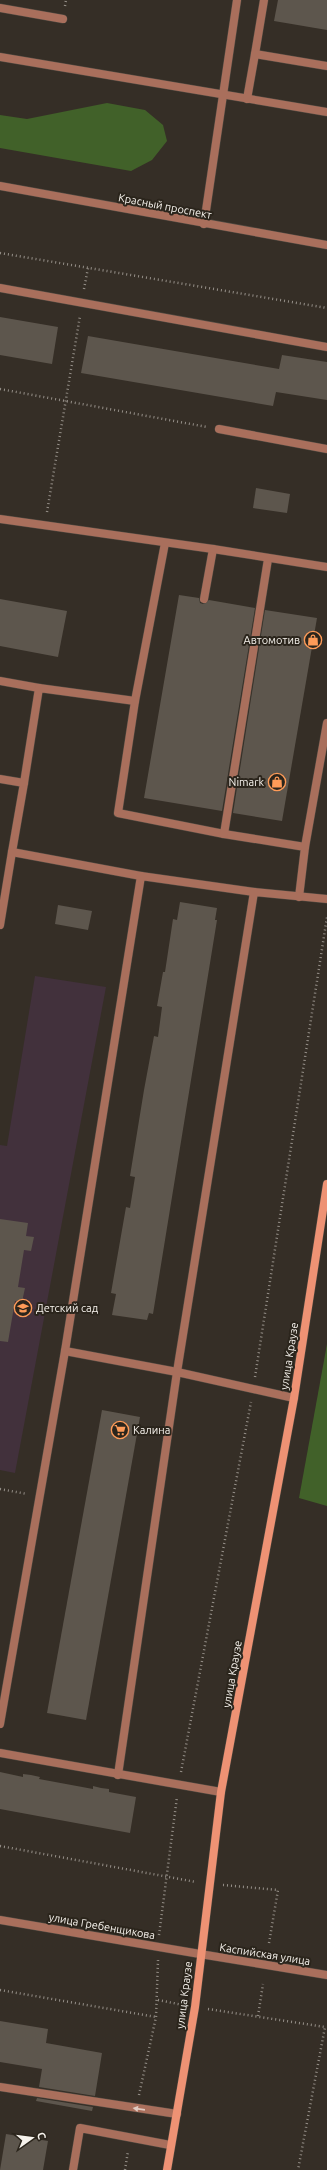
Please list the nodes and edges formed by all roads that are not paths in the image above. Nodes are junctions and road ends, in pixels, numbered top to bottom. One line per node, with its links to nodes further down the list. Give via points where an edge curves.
1 (237, 0): 8 (street)
2 (264, 0): 5 (street)
3 (0, 8): 4 (street)
4 (63, 19)
5 (255, 54): 7 (street); 9 (street)
6 (0, 57): 8 (street)
7 (327, 66)
8 (223, 95): 9 (street); 12 (street)
9 (247, 99): 10 (street)
10 (327, 112)
11 (0, 186): 12 (street, Красный проспект)
12 (204, 224): 13 (street, Красный проспект)
13 (327, 245)
14 (0, 288): 15 (street)
15 (327, 347)
16 (219, 429): 17 (street)
17 (327, 449)
18 (0, 519): 19 (street)
19 (165, 543): 20 (street); 26 (street)
20 (213, 549): 21 (street); 23 (street)
21 (268, 559): 22 (street); 30 (street)
22 (327, 567)
23 (204, 599)
24 (0, 681): 25 (street)
25 (39, 688): 26 (street); 29 (street)
26 (135, 701): 30 (street, via 118,813)
27 (327, 723): 31 (street)
28 (0, 779): 29 (street)
29 (24, 783): 32 (street)
30 (224, 834): 31 (street)
31 (305, 847): 35 (street)
32 (12, 852): 33 (street); 37 (street)
33 (141, 876): 34 (street); 39 (street)
34 (254, 892): 35 (street); 40 (street)
35 (299, 897): 36 (street)
36 (327, 899)
37 (0, 925)
38 (327, 1184): 41 (main road, улица Краузе)
39 (65, 1351): 40 (street); 42 (street)
40 (177, 1372): 41 (street); 44 (street)
41 (294, 1398): 45 (main road, улица Краузе)
42 (0, 1724)
43 (0, 1753): 44 (street)
44 (118, 1775): 45 (street)
45 (221, 1792): 47 (main road, улица Краузе)
46 (0, 1920): 47 (street, улица Гребенщикова)
47 (200, 1954): 48 (street, Каспийская улица); 50 (main road, улица Краузе, via 195,2007)
48 (327, 1975)
49 (0, 2087): 50 (street, one-way to 49)
50 (177, 2114): 51 (main road, улица Краузе)
51 (170, 2146): 52 (street, via 80,2128); 53 (main road, улица Краузе)
52 (73, 2170)
53 (166, 2170)

